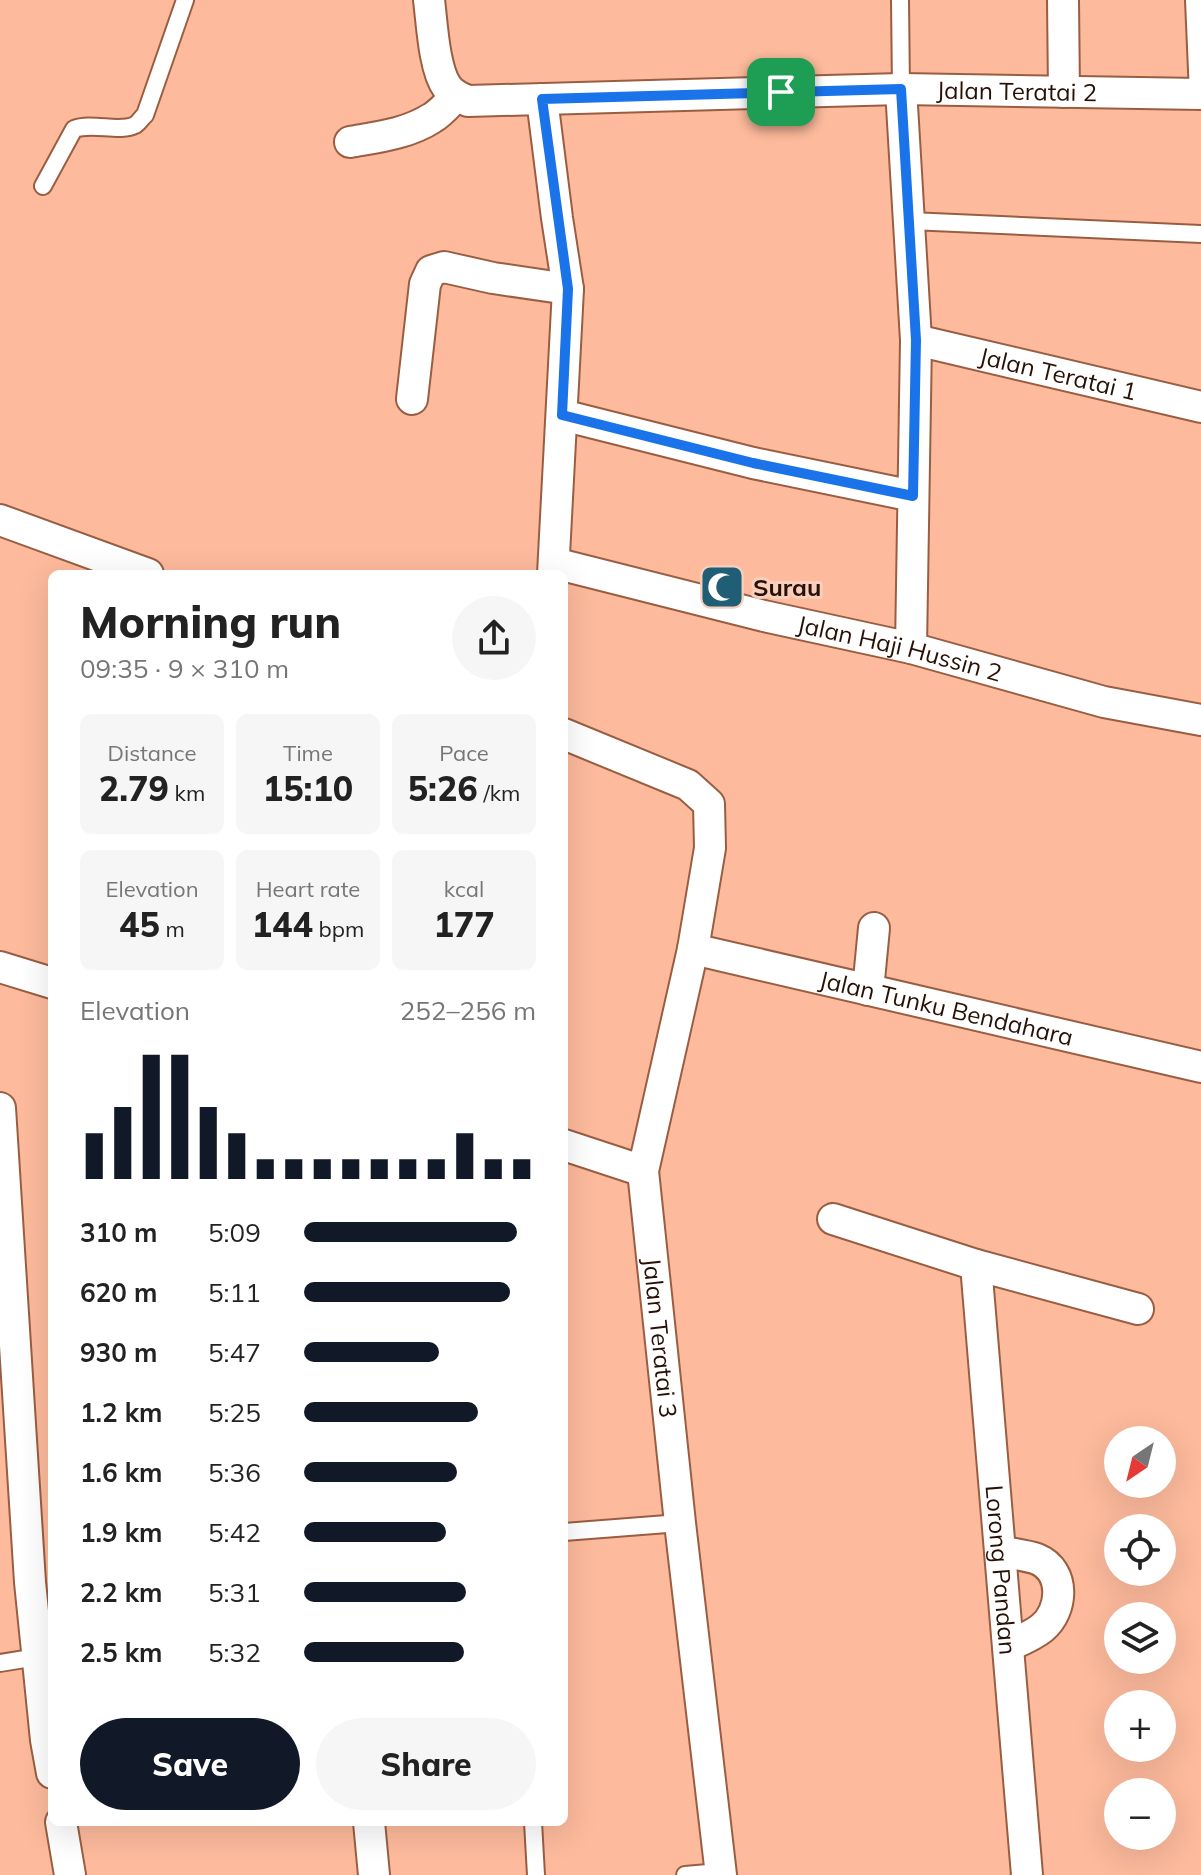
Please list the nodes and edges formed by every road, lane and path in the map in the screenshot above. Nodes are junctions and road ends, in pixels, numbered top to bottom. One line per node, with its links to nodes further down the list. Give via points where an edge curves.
1 (185, 0): 12 (lane, via 145,115 135,125 74,129)
2 (429, 0): 9 (street, via 436,55 445,85)
3 (900, 0): 6 (lane)
4 (1063, 0): 7 (street)
5 (1194, 0): 8 (lane)
6 (901, 89): 7 (street, Jalan Teratai 2); 10 (street, Jalan Teratai 2); 13 (street)
7 (1064, 92): 8 (street, Jalan Teratai 2)
8 (1199, 94)
9 (456, 96): 10 (street, Jalan Teratai 2, via 468,101); 11 (street, via 434,118 414,127)
10 (542, 99): 15 (street)
11 (350, 142)
12 (43, 186)
13 (910, 221): 14 (lane); 16 (street)
14 (1201, 234)
15 (568, 289): 17 (street, via 444,267 431,271 425,284); 19 (street)
16 (916, 340): 18 (street, Jalan Teratai 1); 20 (street)
17 (412, 399)
18 (1201, 407)
19 (562, 415): 20 (street); 22 (street)
20 (913, 496): 25 (street)
21 (0, 520): 23 (street)
22 (553, 569)
23 (137, 570)
24 (568, 572): 25 (street, Jalan Haji Hussin 2)
25 (911, 648): 26 (street, Jalan Haji Hussin 2, via 1104,702)
26 (1201, 720)
27 (568, 736): 29 (street, Jalan Teratai 3, via 688,785 709,804 710,848)
28 (874, 928): 32 (street)
29 (693, 949): 32 (street, Jalan Tunku Bendahara); 36 (street, Jalan Teratai 3)
30 (0, 967): 31 (street)
31 (48, 982)
32 (868, 990): 33 (street, Jalan Tunku Bendahara)
33 (1201, 1067)
34 (0, 1108): 45 (street)
35 (568, 1146): 36 (street)
36 (643, 1171): 40 (street, Jalan Teratai 3)
37 (833, 1219): 38 (street)
38 (976, 1265): 39 (street); 42 (street, Lorong Pandan)
39 (1138, 1309)
40 (680, 1523): 41 (lane); 50 (street, Jalan Teratai 3)
41 (568, 1532)
42 (1000, 1551): 43 (street, Lorong Pandan); 43 (street, via 1040,1560 1059,1587 1052,1616 1042,1628)
43 (1008, 1646): 55 (street, Lorong Pandan)
44 (0, 1663): 45 (lane)
45 (43, 1673): 46 (street)
46 (48, 1751)
47 (62, 1826): 51 (street)
48 (369, 1826): 52 (street)
49 (533, 1826): 53 (lane)
50 (721, 1874): 54 (lane)
51 (70, 1875)
52 (374, 1875)
53 (536, 1875)
54 (685, 1875)
55 (1027, 1875)

